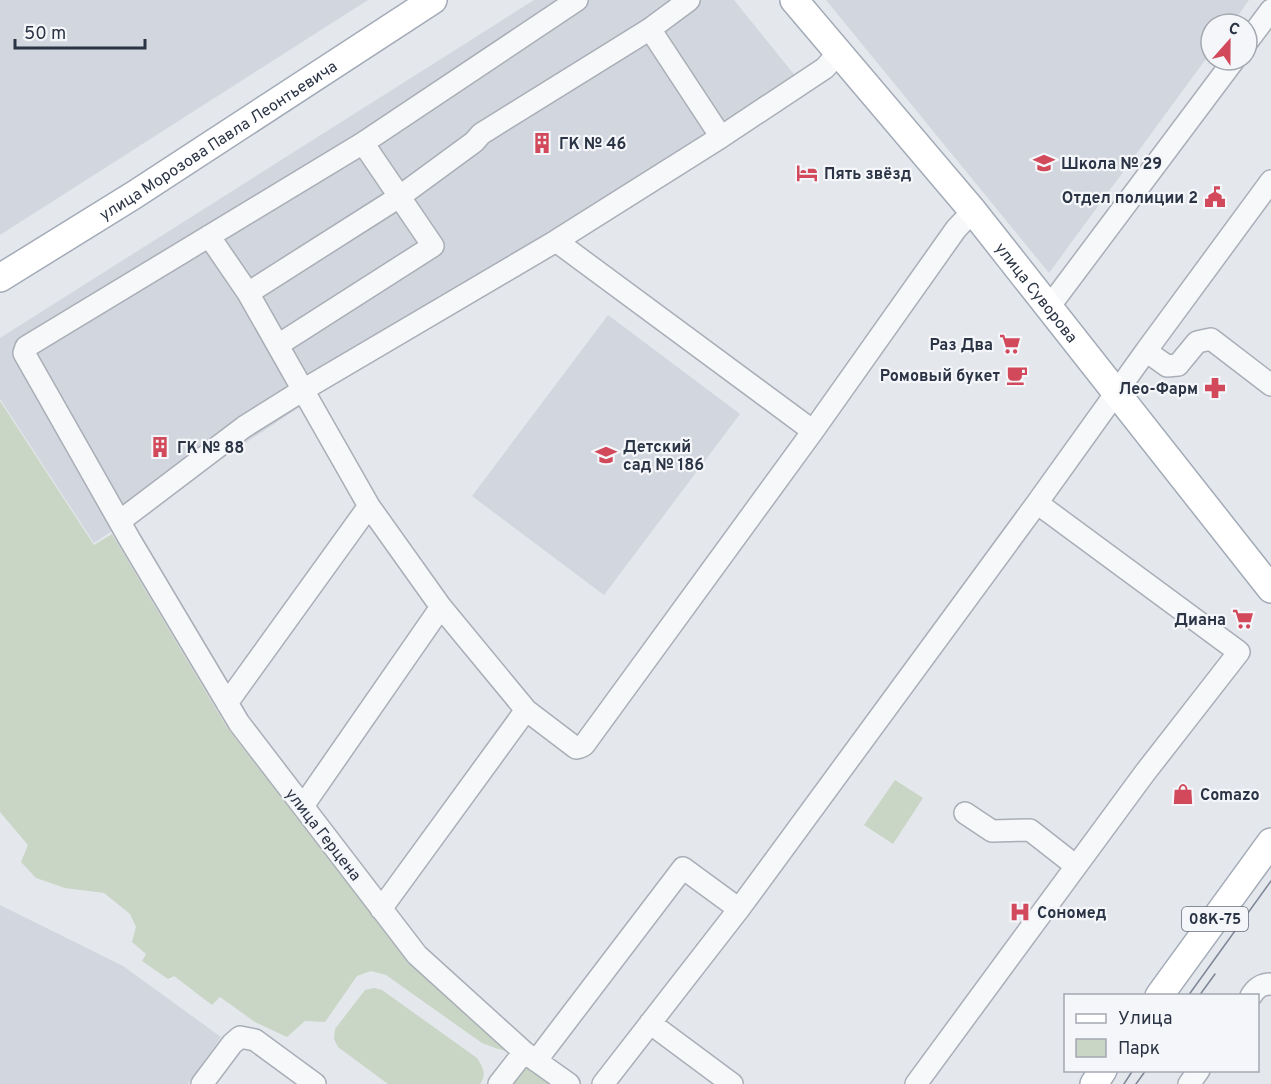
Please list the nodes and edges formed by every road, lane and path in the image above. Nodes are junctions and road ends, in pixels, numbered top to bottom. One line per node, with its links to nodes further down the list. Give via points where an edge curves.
1 (433, 0): 17 (main road, улица Морозова Павла Леонтьевича)
2 (577, 0): 11 (street)
3 (689, 0): 7 (street)
4 (794, 0): 8 (main road, улица Суворова)
5 (1271, 10): 6 (street)
6 (1259, 26)
7 (650, 28): 10 (street); 13 (street, via 482,134)
8 (838, 53): 10 (street, via 825,68); 14 (main road, улица Суворова)
9 (1224, 72): 19 (street)
10 (721, 137): 16 (street)
11 (363, 142): 13 (street); 15 (street)
12 (1271, 181): 21 (street)
13 (399, 197): 18 (street); 20 (street, via 433,246)
14 (973, 211): 19 (main road, улица Суворова); 25 (street, via 956,229)
15 (209, 236): 18 (street); 28 (street, улица Герцена, via 24,350)
16 (556, 241): 23 (street); 25 (street)
17 (0, 278)
18 (248, 292): 20 (street)
19 (1049, 307): 24 (main road, улица Суворова)
20 (278, 345): 23 (street)
21 (1146, 351): 22 (street, via 1167,366 1178,365 1197,342 1211,339); 24 (street)
22 (1271, 385)
23 (303, 390): 27 (street); 28 (street, via 244,427)
24 (1116, 393): 26 (street); 29 (main road, улица Суворова)
25 (813, 431): 32 (street, via 584,745 576,748)
26 (1037, 503): 36 (street, via 1239,652); 38 (street)
27 (369, 506): 30 (street); 31 (street)
28 (125, 530): 31 (street, улица Герцена)
29 (1271, 589)
30 (441, 608): 32 (street); 33 (street)
31 (226, 703): 33 (street, улица Герцена)
32 (526, 710): 37 (street)
33 (303, 806): 37 (street, улица Герцена)
34 (965, 813): 36 (street, via 992,831 1030,830)
35 (1271, 842): 40 (main road, 08К-75)
36 (1076, 866): 50 (street)
37 (381, 909): 43 (street, улица Герцена, via 417,955)
38 (739, 909): 42 (street); 43 (street, via 683,868)
39 (1271, 984): 41 (street, via 1256,988)
40 (1160, 994)
41 (1252, 994)
42 (650, 1023): 48 (street); 49 (street)
43 (530, 1057): 46 (street); 47 (street, улица Герцена)
44 (202, 1084): 45 (street, via 240,1038 255,1040)
45 (315, 1084)
46 (499, 1084)
47 (569, 1084)
48 (603, 1084)
49 (732, 1084)
50 (916, 1084)

